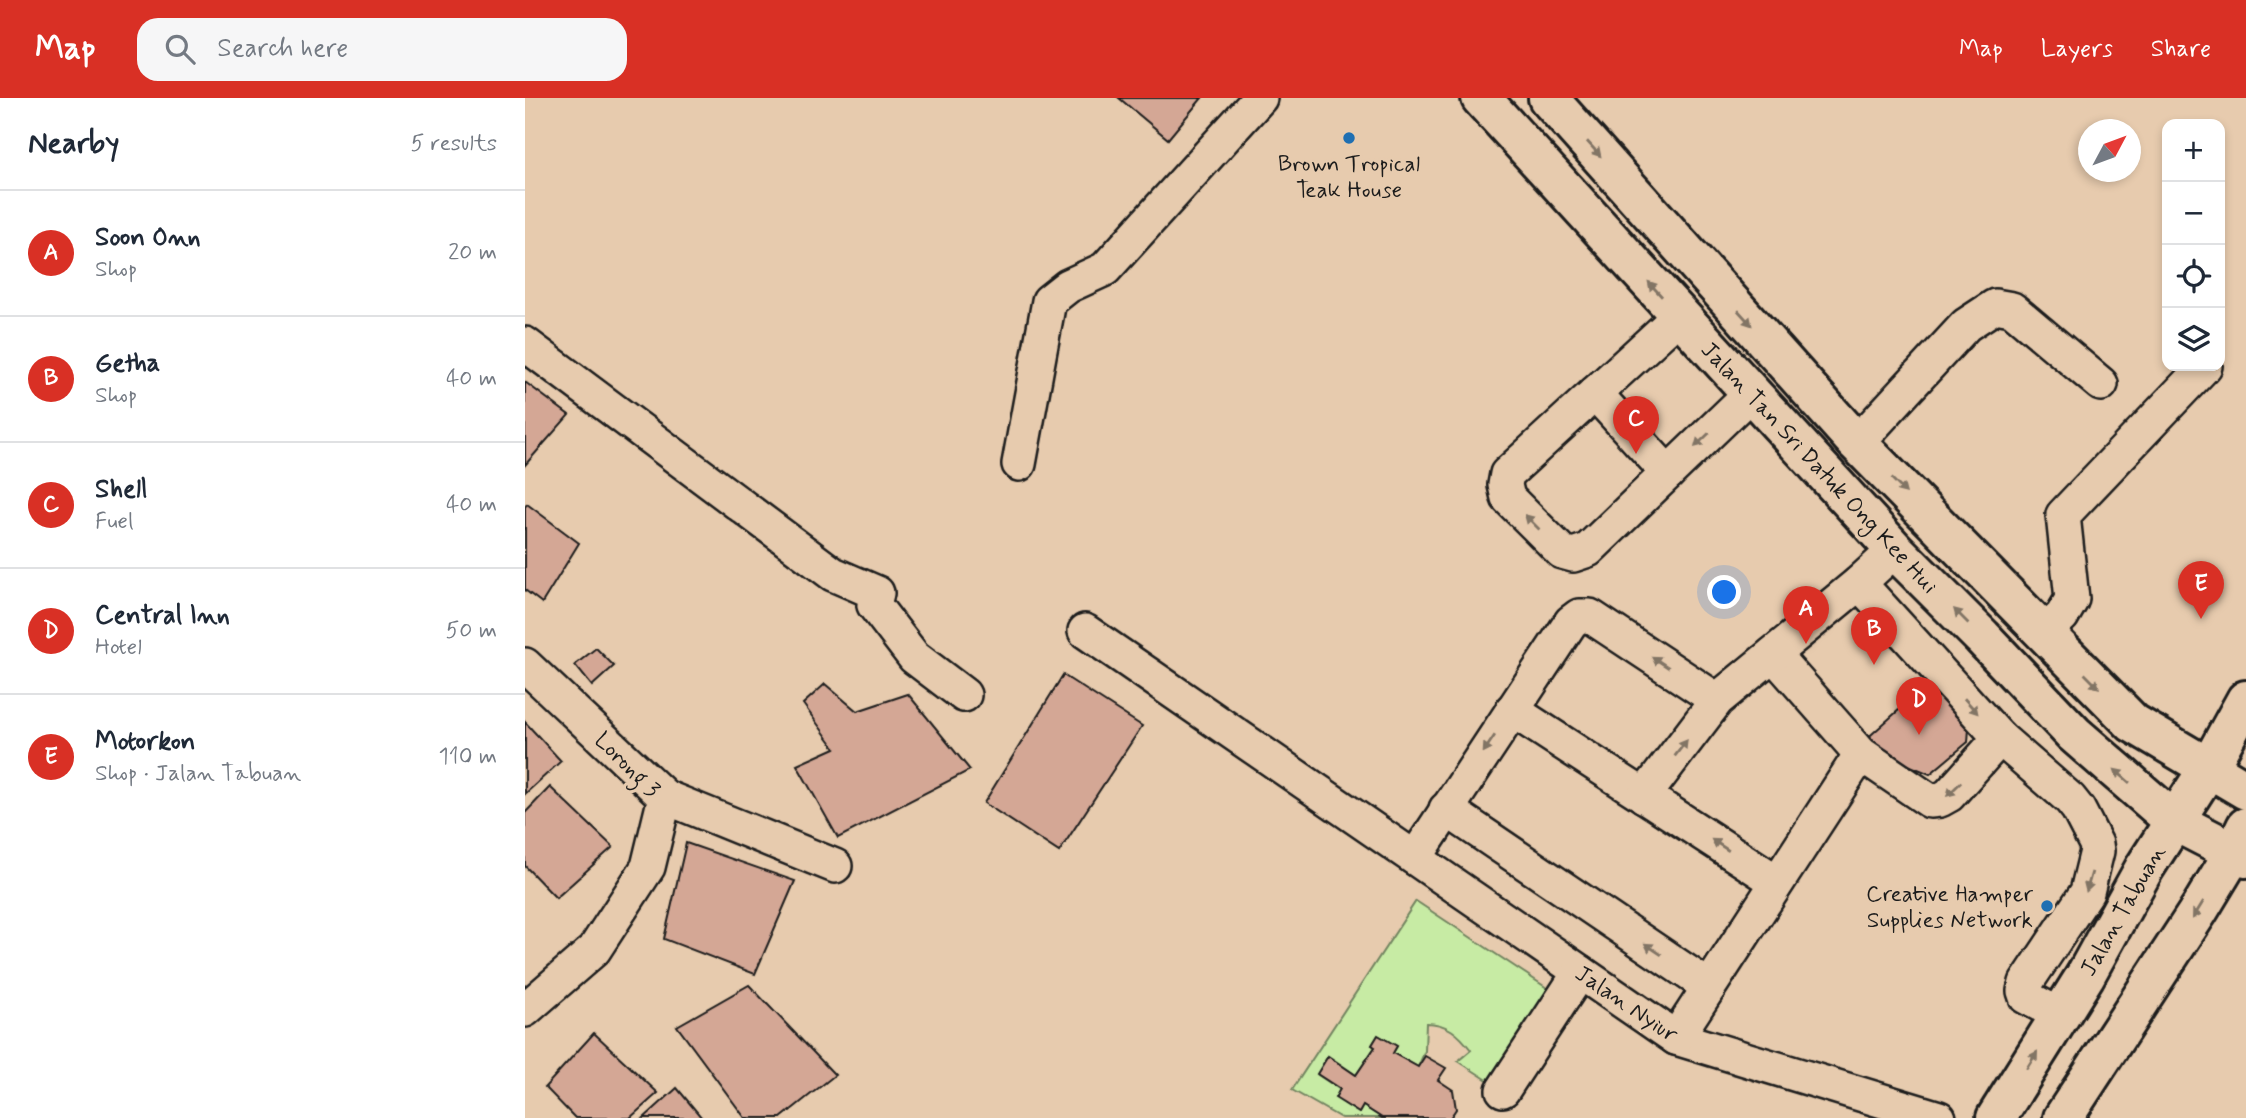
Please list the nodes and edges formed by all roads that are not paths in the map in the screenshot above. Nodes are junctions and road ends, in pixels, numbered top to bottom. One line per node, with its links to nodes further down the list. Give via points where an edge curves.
1 (1260, 98): 11 (street, via 1105,269 1068,286 1049,301)
2 (1481, 98): 4 (main road, Jalan Tan Sri Datuk Ong Kee Hui, one-way to 2)
3 (1548, 98): 10 (main road, Jalan Tan Sri Datuk Ong Kee Hui, one-way to 10)
4 (1679, 316): 8 (street); 9 (main road, Jalan Tan Sri Datuk Ong Kee Hui)
5 (525, 344): 19 (street, via 833,574 877,593 874,605 914,657)
6 (2200, 371): 16 (street, via 2063,515 2072,599)
7 (2101, 384): 10 (street, via 2012,309 1995,306 1966,324)
8 (1595, 393): 12 (street); 12 (street, one-way to 8, via 1588,550 1573,555 1562,552 1507,498 1507,474)
9 (1751, 393): 12 (street, one-way to 12); 13 (main road, Jalan Tan Sri Datuk Ong Kee Hui)
10 (1857, 443): 16 (main road, Jalan Tan Sri Datuk Ong Kee Hui, one-way to 16)
11 (1019, 464)
12 (1668, 473)
13 (1895, 550): 14 (street); 30 (main road, Jalan Tan Sri Datuk Ong Kee Hui, one-way to 13, via 2074,734)
14 (1859, 583): 17 (street); 23 (street, one-way to 23)
15 (1085, 631): 32 (street, Jalan Nyiur)
16 (2044, 633): 25 (main road, Jalan Tan Sri Datuk Ong Kee Hui, one-way to 25, via 2133,723)
17 (1773, 654): 20 (street); 24 (street)
18 (525, 666): 28 (street, Lorong 3)
19 (964, 695)
20 (1717, 700): 22 (street, one-way to 22, via 1590,616 1580,616 1571,622); 27 (street, one-way to 20)
21 (2246, 700): 25 (main road, Jalan Tabuan)
22 (1512, 710): 27 (street); 29 (street, one-way to 29)
23 (2000, 738): 24 (street, one-way to 24, via 1940,800 1930,801); 38 (street, one-way to 38, via 2070,799 2096,844 2087,892 2024,991 2026,997)
24 (1861, 754): 34 (street)
25 (2208, 769): 26 (main road, Jalan Tan Sri Datuk Ong Kee Hui); 30 (main road, Jalan Tabuan)
26 (2246, 790)
27 (1644, 796): 34 (street, one-way to 27)
28 (665, 797): 33 (street); 37 (street, Lorong 3, via 647,867 594,950)
29 (1446, 809): 32 (street); 36 (street, one-way to 29)
30 (2174, 821): 31 (main road, Jalan Tan Sri Datuk Ong Kee Hui); 38 (main road, Jalan Tabuan)
31 (2242, 846): 44 (main road, one-way to 44)
32 (1415, 858): 35 (street, Jalan Nyiur)
33 (835, 866)
34 (1777, 883): 36 (street)
35 (1580, 972): 39 (street, Jalan Nyiur); 40 (street)
36 (1709, 987): 39 (street)
37 (525, 1010)
38 (2060, 1016): 43 (main road, Jalan Tabuan, one-way to 38)
39 (1676, 1038): 41 (street, Jalan Nyiur)
40 (1503, 1090)
41 (1912, 1113): 42 (street, Jalan Nyiur)
42 (1939, 1118)
43 (1996, 1118)
44 (2063, 1118)

